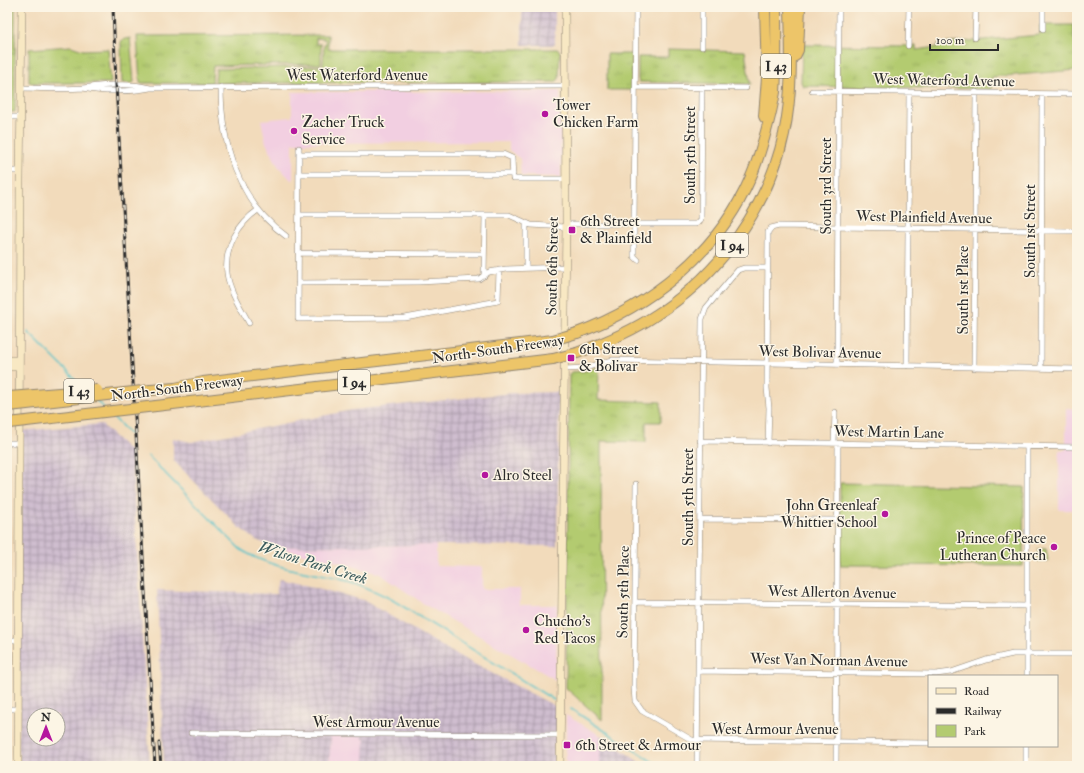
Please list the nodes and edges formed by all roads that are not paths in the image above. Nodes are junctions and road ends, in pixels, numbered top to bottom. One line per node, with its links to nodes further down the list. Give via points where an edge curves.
1 (22, 7): 22 (street)
2 (565, 7): 18 (street, South 6th Street)
3 (636, 7): 20 (street)
4 (702, 7): 16 (street)
5 (765, 7): 32 (highway, via 767,73 764,116)
6 (776, 7): 32 (highway, North-South Freeway / I 43, via 775,92)
7 (790, 7): 17 (highway, North-South Freeway / I 94)
8 (800, 7): 17 (highway, via 798,50)
9 (839, 7): 25 (street, South 3rd Street)
10 (909, 7): 15 (street)
11 (976, 7): 14 (street)
12 (1043, 7): 13 (street)
13 (1043, 29)
14 (976, 38)
15 (908, 46)
16 (702, 47)
17 (792, 66): 75 (highway, North-South Freeway / I 94, bridge, via 784,134 777,158 763,195 739,236 702,279 656,315 611,340 553,359)
18 (564, 86): 19 (street, West Waterford Avenue); 39 (street, South 6th Street)
19 (221, 87): 22 (street, West Waterford Avenue, via 150,88 131,85); 40 (street, via 222,118 233,165)
20 (636, 87): 21 (street); 44 (street)
21 (702, 87): 23 (street); 44 (street, South 5th Street, via 700,222)
22 (21, 88): 31 (street)
23 (746, 88)
24 (812, 91): 25 (street, West Waterford Avenue)
25 (839, 91): 26 (street, West Waterford Avenue); 46 (street, South 3rd Street)
26 (909, 92): 27 (street, West Waterford Avenue); 47 (street)
27 (976, 92): 28 (street, West Waterford Avenue); 48 (street, South 1st Place)
28 (1042, 94): 29 (street, West Waterford Avenue); 49 (street, South 1st Street)
29 (1077, 94)
30 (7, 117): 31 (street)
31 (21, 117): 36 (street)
32 (768, 124): 73 (highway, North-South Freeway / I 94, bridge, via 750,180 729,217 707,246 685,268 640,303 609,320 577,333 553,340 203,382 175,388 150,387)
33 (299, 148): 34 (street)
34 (299, 154): 37 (street); 38 (street, via 503,154 512,158)
35 (7, 171): 36 (street)
36 (20, 171): 64 (street)
37 (299, 174): 38 (street); 41 (street)
38 (513, 174): 39 (street, via 513,179)
39 (566, 179): 45 (street, South 6th Street)
40 (258, 210): 51 (street, via 272,226); 61 (street, via 239,227 227,257 227,273 232,290)
41 (299, 215): 42 (street); 52 (street)
42 (485, 215): 43 (street, via 509,215); 53 (street)
43 (526, 223): 45 (street, via 531,226); 56 (street)
44 (634, 224): 45 (street); 54 (street, via 634,256)
45 (566, 225): 55 (street, South 6th Street)
46 (838, 227): 47 (street, West Plainfield Avenue); 57 (street, West Plainfield Avenue, via 771,228 768,234); 66 (street, South 3rd Street)
47 (908, 228): 48 (street, West Plainfield Avenue); 67 (street)
48 (975, 230): 49 (street, West Plainfield Avenue); 69 (street, South 1st Place)
49 (1042, 230): 50 (street, West Plainfield Avenue); 71 (street, South 1st Street)
50 (1077, 231)
51 (286, 236)
52 (298, 253): 53 (street); 60 (street)
53 (484, 254): 59 (street)
54 (638, 260)
55 (565, 267): 56 (street); 70 (street, South 6th Street)
56 (526, 268): 58 (street)
57 (767, 268): 63 (street, South 5th Street, via 738,270 706,308 702,319); 65 (street)
58 (499, 270): 59 (street); 60 (street, via 498,301 405,318 298,319)
59 (484, 276): 60 (street, via 479,279 426,282)
60 (298, 283)
61 (249, 323)
62 (7, 360): 64 (street)
63 (701, 363): 65 (street, West Bolivar Avenue); 70 (street, West Bolivar Avenue, via 612,360 586,368); 76 (street, South 5th Street)
64 (19, 364): 68 (street); 78 (street)
65 (768, 364): 66 (street, West Bolivar Avenue); 79 (street)
66 (837, 365): 67 (street, West Bolivar Avenue)
67 (907, 366): 69 (street, West Bolivar Avenue)
68 (7, 367)
69 (974, 368): 71 (street, West Bolivar Avenue)
70 (564, 369): 101 (street, South 6th Street)
71 (1041, 369): 72 (street, West Bolivar Avenue)
72 (1077, 369)
73 (8, 402)
74 (835, 412): 80 (street)
75 (8, 423)
76 (700, 441): 79 (street, West Martin Lane); 84 (street, South 5th Street)
77 (7, 443): 78 (street)
78 (19, 443): 91 (street)
79 (768, 443): 80 (street, West Martin Lane)
80 (836, 444): 81 (street, West Martin Lane); 85 (street)
81 (1027, 447): 82 (street, West Martin Lane); 89 (street)
82 (1077, 447)
83 (636, 484): 86 (street, South 5th Place)
84 (700, 519): 85 (street); 87 (street, South 5th Street)
85 (837, 520): 88 (street)
86 (636, 602): 87 (street, West Allerton Avenue); 97 (street, South 5th Place)
87 (699, 602): 88 (street, West Allerton Avenue); 94 (street, South 5th Street)
88 (836, 604): 89 (street, West Allerton Avenue); 95 (street)
89 (1027, 606): 92 (street)
90 (7, 640): 91 (street)
91 (18, 640): 99 (street)
92 (1027, 654): 93 (street, West Van Norman Avenue); 95 (street, West Van Norman Avenue, via 998,657 951,672 936,674); 96 (street)
93 (1077, 654)
94 (698, 671): 95 (street, West Van Norman Avenue); 102 (street, South 5th Street)
95 (836, 672): 103 (street)
96 (1027, 675)
97 (635, 701): 102 (street, West Armour Avenue, via 642,711)
98 (7, 709): 99 (street)
99 (19, 709): 106 (street)
100 (191, 734): 101 (street, West Armour Avenue)
101 (560, 734): 107 (street, South 6th Street)
102 (697, 741): 103 (street, West Armour Avenue); 108 (street, South 5th Street)
103 (836, 742): 104 (street, West Armour Avenue); 109 (street)
104 (928, 743)
105 (1026, 747): 110 (street)
106 (18, 766)
107 (560, 766)
108 (697, 766)
109 (836, 766)
110 (1026, 766)

